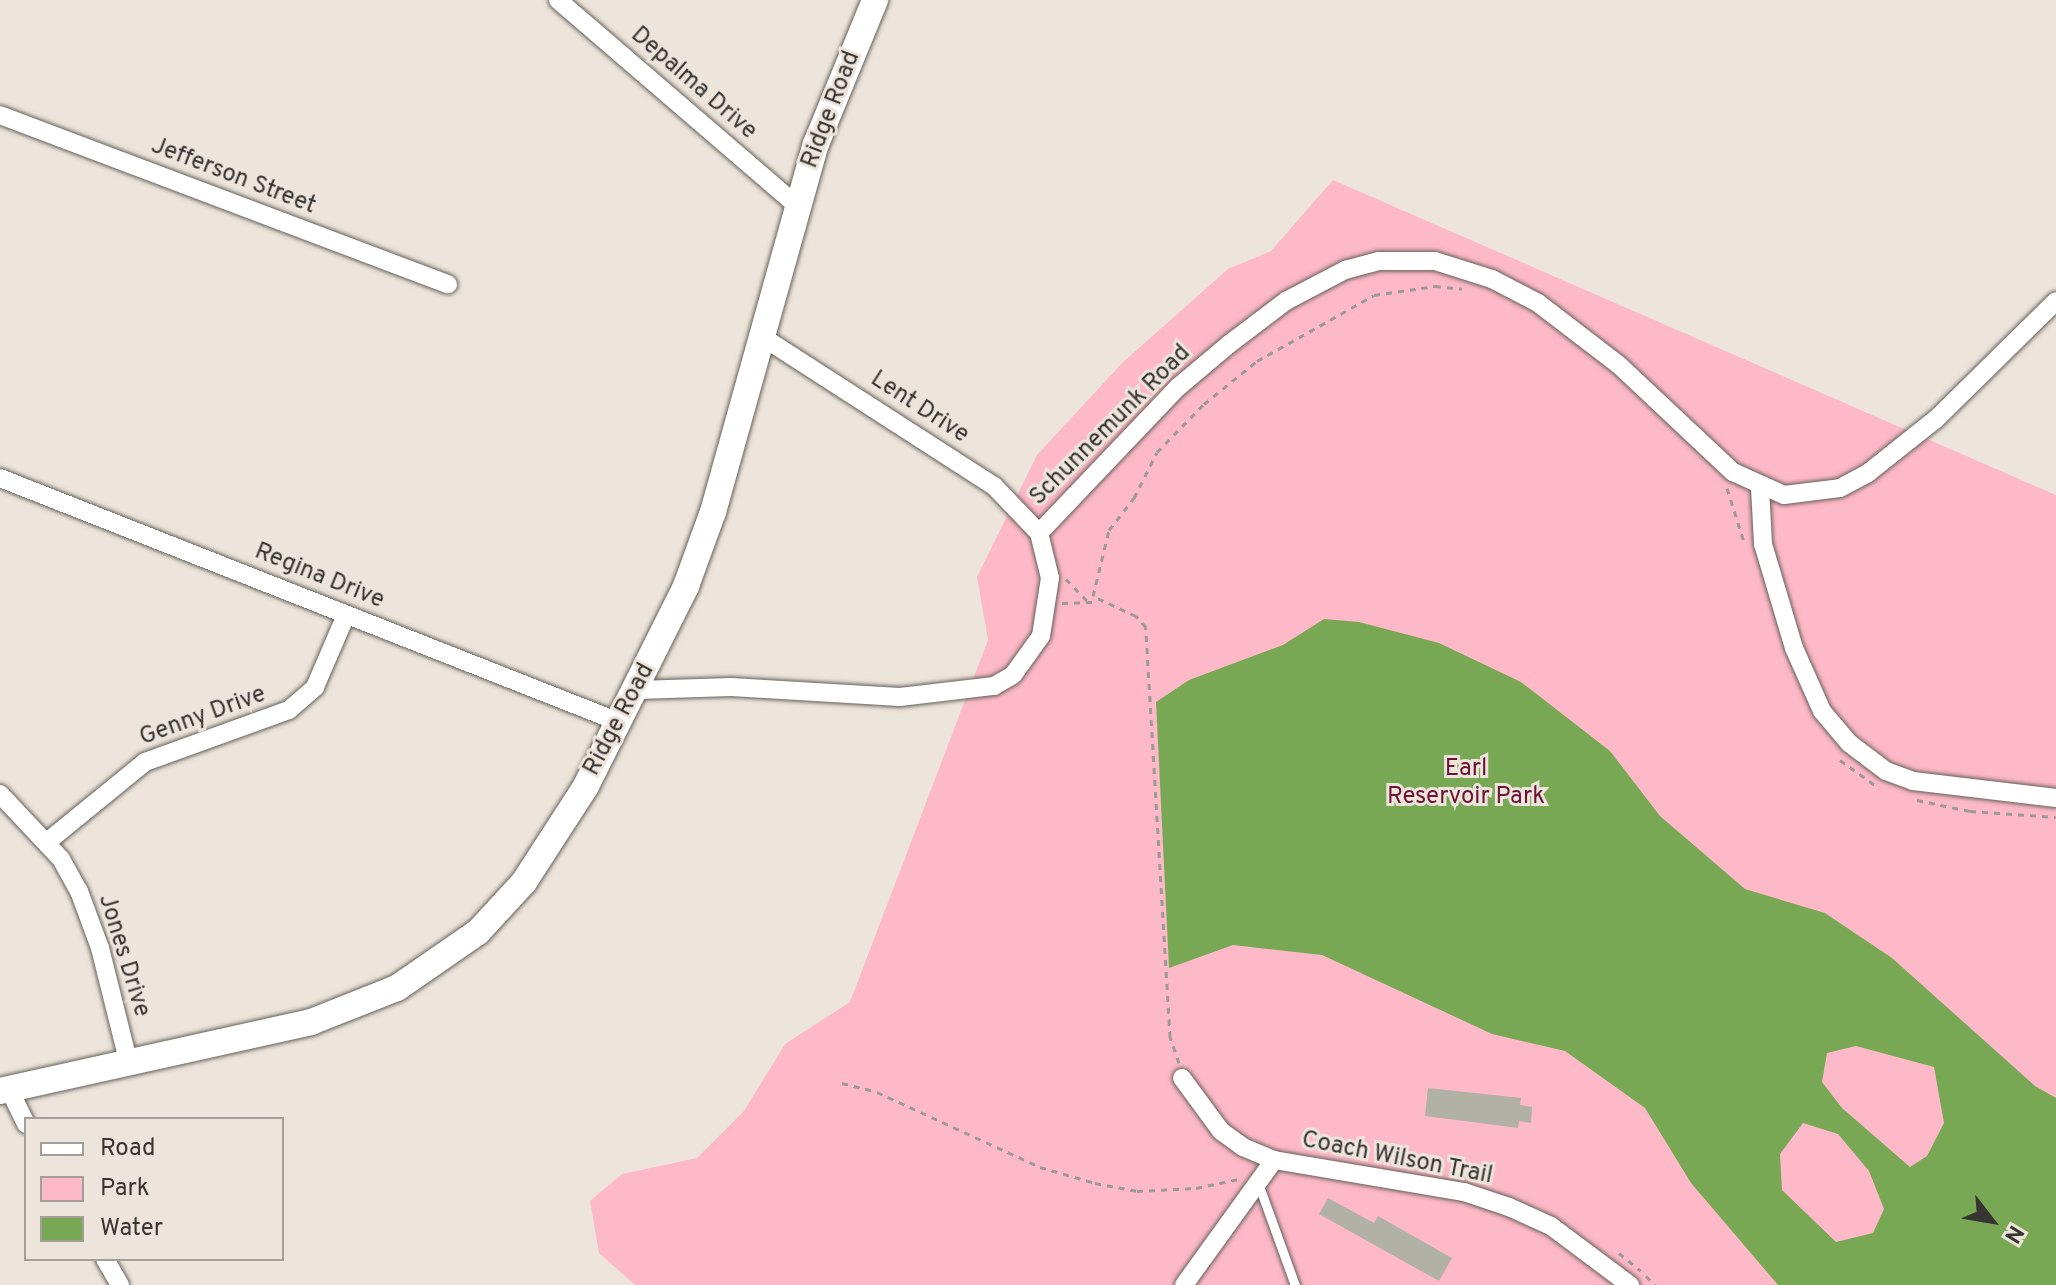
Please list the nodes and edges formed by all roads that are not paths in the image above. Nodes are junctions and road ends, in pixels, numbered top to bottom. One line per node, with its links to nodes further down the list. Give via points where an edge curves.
1 (558, 0): 4 (street, Depalma Drive)
2 (875, 0): 4 (street, Ridge Road)
3 (0, 115): 5 (street, Jefferson Street)
4 (796, 205): 7 (street, Ridge Road)
5 (448, 284)
6 (2056, 301): 9 (street, Schunnemunk Road, via 1936,419 1868,473 1840,488 1809,495)
7 (761, 336): 10 (street, Lent Drive, via 994,486); 12 (street, Ridge Road, via 713,512 686,586)
8 (0, 478): 11 (street, Regina Drive)
9 (1760, 488): 10 (street, Schunnemunk Road, via 1733,472 1620,366 1538,303 1492,279 1435,261 1379,261 1345,270 1286,301 1228,345 1177,388); 15 (street, via 1763,544 1794,648 1822,711 1849,743 1886,771 1913,781)
10 (1039, 533): 12 (street, Schunnemunk Road, via 1050,578 1041,636 1013,675 994,686 900,697 731,687)
11 (346, 615): 13 (street, Regina Drive); 16 (street, Genny Drive, via 315,687 289,710 145,762)
12 (637, 690): 13 (street, Ridge Road)
13 (619, 722): 17 (street, Ridge Road, via 586,786 524,882 441,962 397,988 311,1022)
14 (0, 794): 16 (street, Jones Drive)
15 (2056, 798)
16 (47, 842): 17 (street, Jones Drive, via 79,891 100,948)
17 (129, 1064): 19 (street, Ridge Road)
18 (1182, 1078): 21 (street, Coach Wilson Trail, via 1221,1131)
19 (5, 1090): 20 (street)
20 (24, 1121)
21 (1274, 1160): 22 (street); 27 (street, Coach Wilson Trail, via 1464,1192 1509,1207 1587,1249)
22 (1258, 1182): 25 (street); 26 (lane)
23 (106, 1261): 24 (street)
24 (120, 1285)
25 (1184, 1285)
26 (1295, 1285)
27 (1630, 1285)

